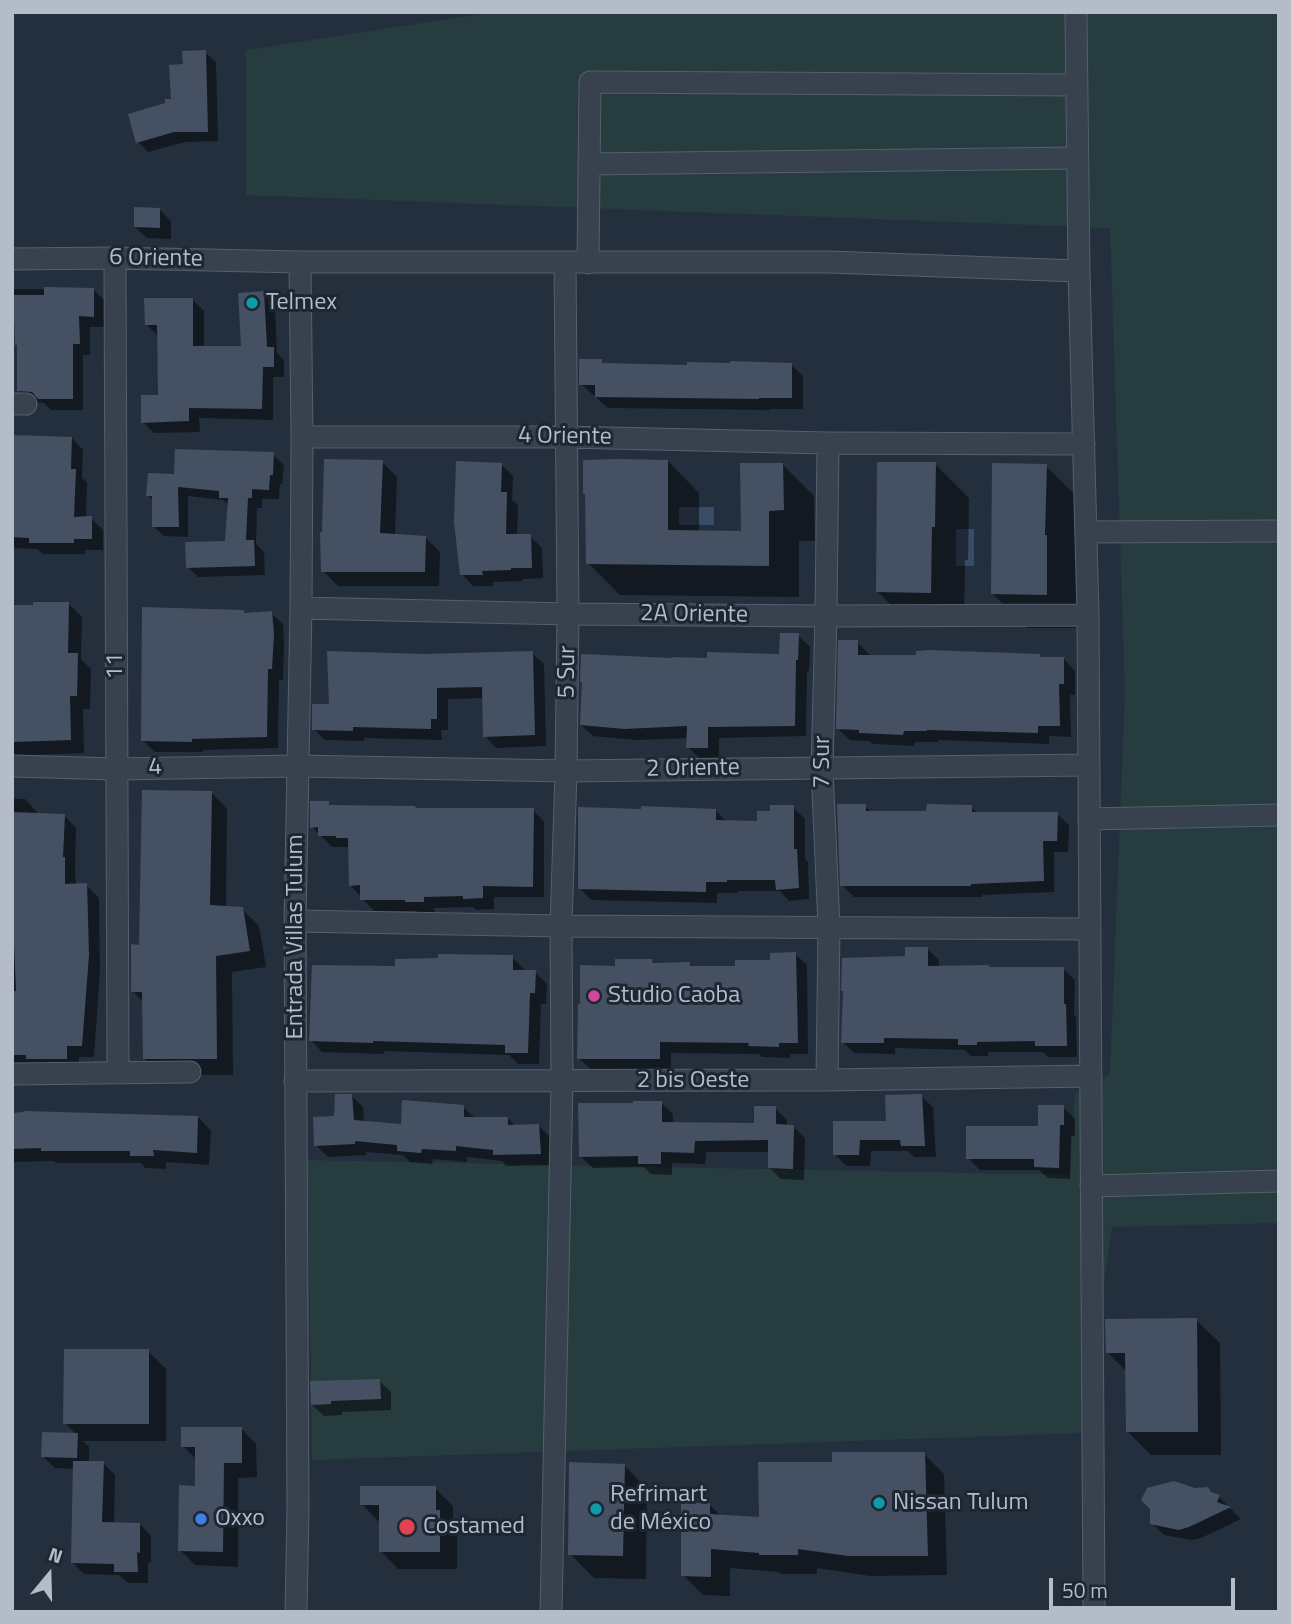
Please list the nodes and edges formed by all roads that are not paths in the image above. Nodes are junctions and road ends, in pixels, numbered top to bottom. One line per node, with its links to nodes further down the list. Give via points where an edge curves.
1 (1076, 16): 2 (street)
2 (1076, 85): 3 (street); 4 (street, via 590,82)
3 (1077, 158): 4 (street); 10 (street)
4 (589, 164): 9 (street)
5 (115, 258): 6 (street, 6 Oriente); 7 (street, 6 Oriente); 25 (street, 11)
6 (12, 259)
7 (300, 262): 8 (street, 6 Oriente); 11 (street, Entrada Villas Tulum)
8 (565, 263): 9 (street, 6 Oriente); 12 (street, 5 Sur)
9 (588, 263): 10 (street, 6 Oriente, via 829,262)
10 (1079, 271): 14 (street)
11 (302, 437): 12 (street, 4 Oriente); 17 (street, Entrada Villas Tulum)
12 (566, 437): 13 (street, 4 Oriente); 18 (street, 5 Sur)
13 (828, 443): 14 (street, 4 Oriente); 20 (street, 7 Sur)
14 (1084, 444): 16 (street)
15 (1279, 531): 16 (street)
16 (1086, 532): 19 (street)
17 (301, 608): 18 (street, 2A Oriente); 23 (street, Entrada Villas Tulum)
18 (568, 614): 20 (street, 2A Oriente); 26 (street, 5 Sur)
19 (1088, 615): 20 (street, 2A Oriente); 21 (street)
20 (826, 616): 24 (street, 7 Sur)
21 (1088, 765): 24 (street, 2 Oriente); 28 (street)
22 (12, 766): 25 (street, 4)
23 (297, 766): 25 (street, 4); 26 (street, 2 Oriente); 29 (street, Entrada Villas Tulum)
24 (822, 768): 26 (street, 2 Oriente); 31 (street, 7 Sur)
25 (116, 769): 34 (street, 11)
26 (566, 771): 30 (street, 5 Sur)
27 (1279, 816): 28 (street)
28 (1089, 819): 32 (street)
29 (295, 921): 30 (street); 38 (street, Entrada Villas Tulum)
30 (561, 926): 31 (street); 39 (street, 5 Sur)
31 (829, 927): 32 (street); 37 (street, 7 Sur)
32 (1090, 929): 36 (street)
33 (190, 1072): 34 (street)
34 (118, 1073): 35 (street)
35 (12, 1074)
36 (1091, 1076): 37 (street, 2 bis Oeste); 41 (street)
37 (827, 1080): 39 (street, 2 bis Oeste)
38 (295, 1081): 39 (street, 2 bis Oeste); 42 (street, Entrada Villas Tulum)
39 (562, 1082): 43 (street, 5 Sur)
40 (1279, 1181): 41 (street)
41 (1091, 1186): 44 (street)
42 (296, 1612)
43 (551, 1612)
44 (1094, 1612)

